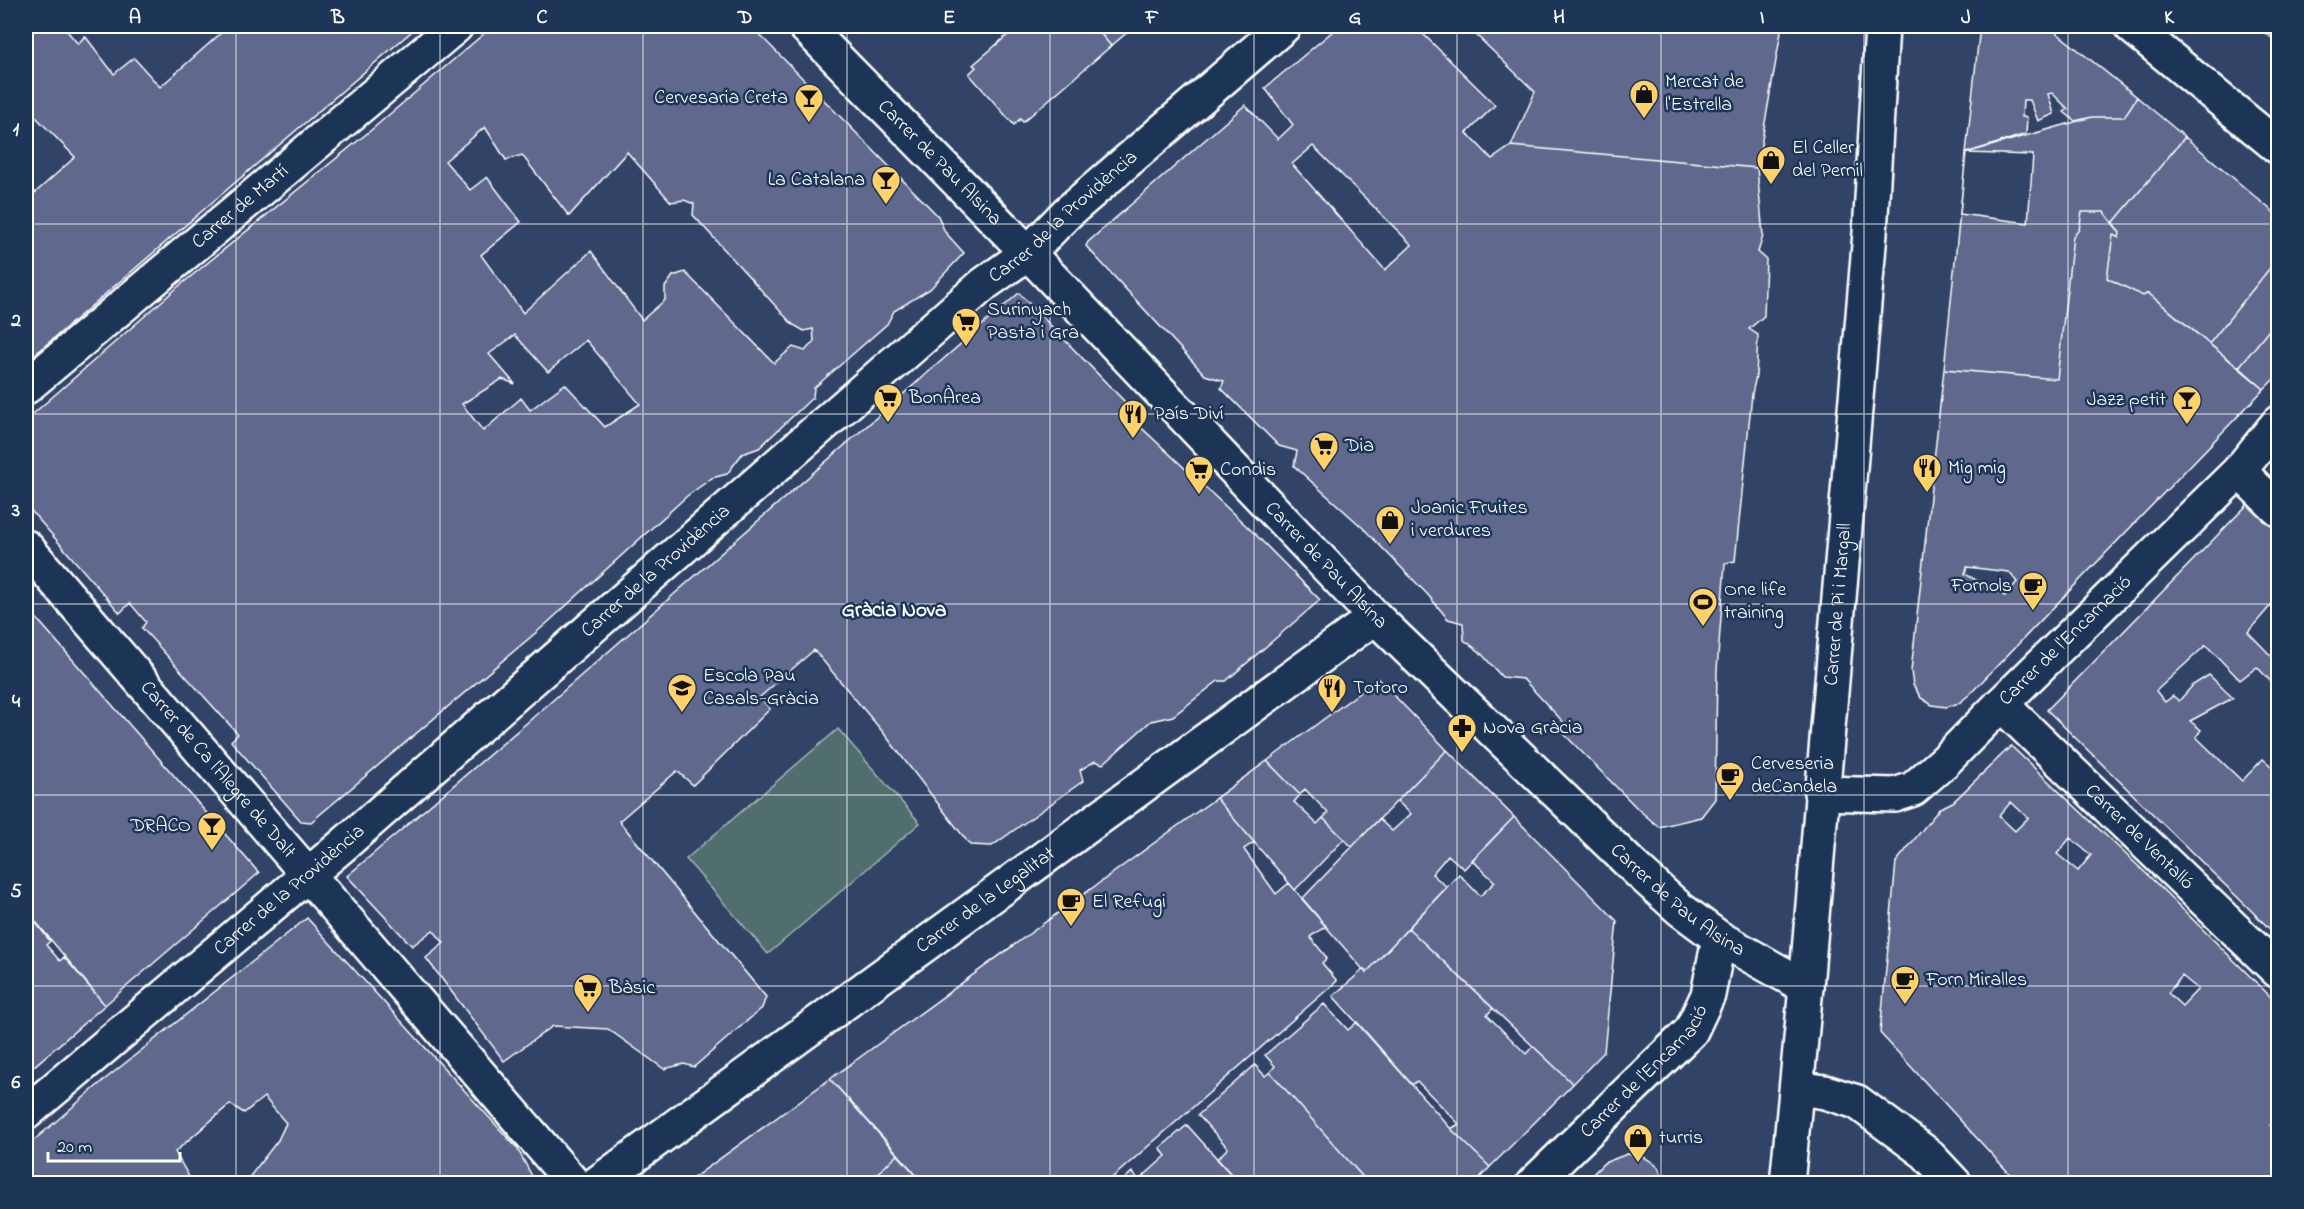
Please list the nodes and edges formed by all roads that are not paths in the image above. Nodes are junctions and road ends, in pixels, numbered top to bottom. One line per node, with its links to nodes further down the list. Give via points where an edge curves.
1 (456, 26): 8 (street, Carrer de Martí)
2 (805, 26): 7 (street, Carrer de Pau Alsina)
3 (1284, 26): 7 (street, Carrer de la Providència, via 1067,213)
4 (1882, 26): 15 (street, Carrer de Pi i Margall, via 1870,232)
5 (2131, 26): 6 (street)
6 (2278, 147)
7 (1028, 252): 13 (street, Carrer de Pau Alsina); 16 (street, Carrer de la Providència, via 984,284)
8 (26, 387)
9 (2278, 423): 10 (street, Carrer de l'Encarnació)
10 (2239, 471): 11 (street); 14 (street, Carrer de l'Encarnació)
11 (2278, 509)
12 (26, 547): 16 (street, Carrer de Ca l'Alegre de Dalt)
13 (1375, 617): 17 (street, Carrer de Pau Alsina, via 1639,872); 23 (street, Carrer de la Legalitat)
14 (2001, 704): 15 (street, Carrer de l'Encarnació, via 1913,789 1895,795); 18 (street, Carrer de Ventalló)
15 (1821, 793): 19 (street, Carrer de Pi i Margall)
16 (308, 874): 21 (street, Carrer de la Providència); 22 (street, Carrer de Ca l'Alegre de Dalt)
17 (1719, 938): 19 (street, Carrer de Pau Alsina); 24 (street, Carrer de l'Encarnació, via 1708,995 1691,1031)
18 (2278, 971)
19 (1806, 987): 20 (street, Carrer de Pi i Margall)
20 (1797, 1088): 25 (street, Carrer de Pi i Margall); 26 (street, via 1857,1102 1926,1153)
21 (26, 1113)
22 (574, 1184)
23 (596, 1184)
24 (1533, 1184)
25 (1786, 1184)
26 (1955, 1184)

